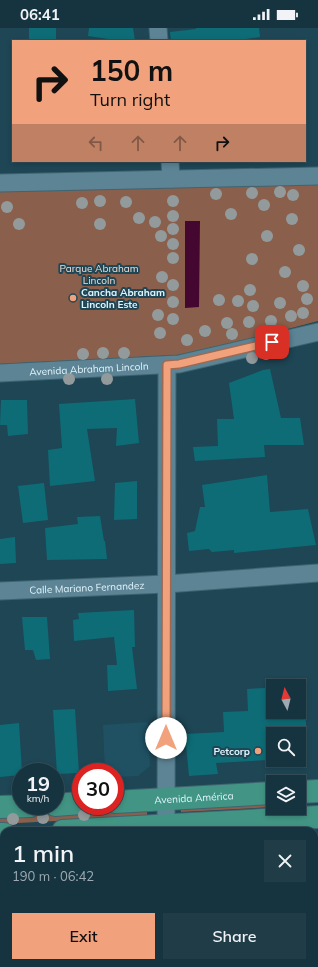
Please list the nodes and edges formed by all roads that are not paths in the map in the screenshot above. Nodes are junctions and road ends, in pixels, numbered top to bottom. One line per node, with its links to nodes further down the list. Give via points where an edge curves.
1 (158, 28): 2 (street)
2 (159, 40)
3 (170, 162): 5 (street)
4 (318, 176): 5 (street)
5 (171, 179): 6 (street)
6 (0, 183)
7 (318, 332): 8 (street, Avenida Abraham Lincoln)
8 (167, 365): 9 (street, Avenida Abraham Lincoln); 11 (street)
9 (0, 373)
10 (318, 573): 11 (street, Calle Mariano Fernandez)
11 (166, 584): 12 (street, Calle Mariano Fernandez); 16 (street)
12 (0, 591)
13 (318, 790): 14 (main road)
14 (306, 791)
15 (266, 793): 16 (main road, Avenida América)
16 (165, 799): 17 (main road, Avenida América); 22 (street)
17 (124, 801)
18 (12, 807): 19 (main road)
19 (0, 808)
20 (318, 817): 21 (main road)
21 (248, 826): 23 (main road)
22 (166, 827)
23 (207, 827)

